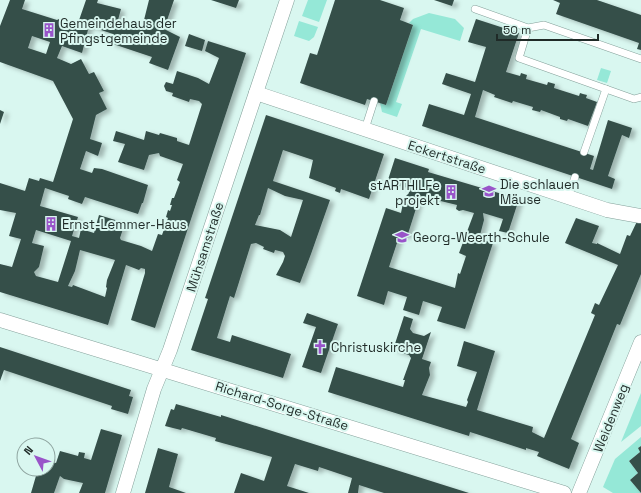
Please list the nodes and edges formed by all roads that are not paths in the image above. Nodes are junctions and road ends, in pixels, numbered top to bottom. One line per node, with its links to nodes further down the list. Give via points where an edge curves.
1 (286, 0): 6 (street, Mühsamstraße)
2 (475, 9): 3 (lane)
3 (528, 28): 4 (lane, via 544,25); 5 (lane, via 519,58)
4 (641, 59)
5 (606, 89): 7 (lane, via 634,99); 10 (lane)
6 (256, 93): 9 (street, Eckertstraße); 16 (street, Mühsamstraße)
7 (641, 97)
8 (374, 101): 9 (lane)
9 (365, 130): 12 (street, Eckertstraße)
10 (584, 152)
11 (575, 177): 12 (lane)
12 (568, 197): 13 (street, Eckertstraße, via 613,211)
13 (640, 216)
14 (0, 320): 16 (street, Richard-Sorge-Straße)
15 (641, 342): 19 (street, Weidenweg)
16 (162, 369): 17 (street, Mühsamstraße); 18 (street, Richard-Sorge-Straße)
17 (122, 493)
18 (564, 493)
19 (579, 493)

